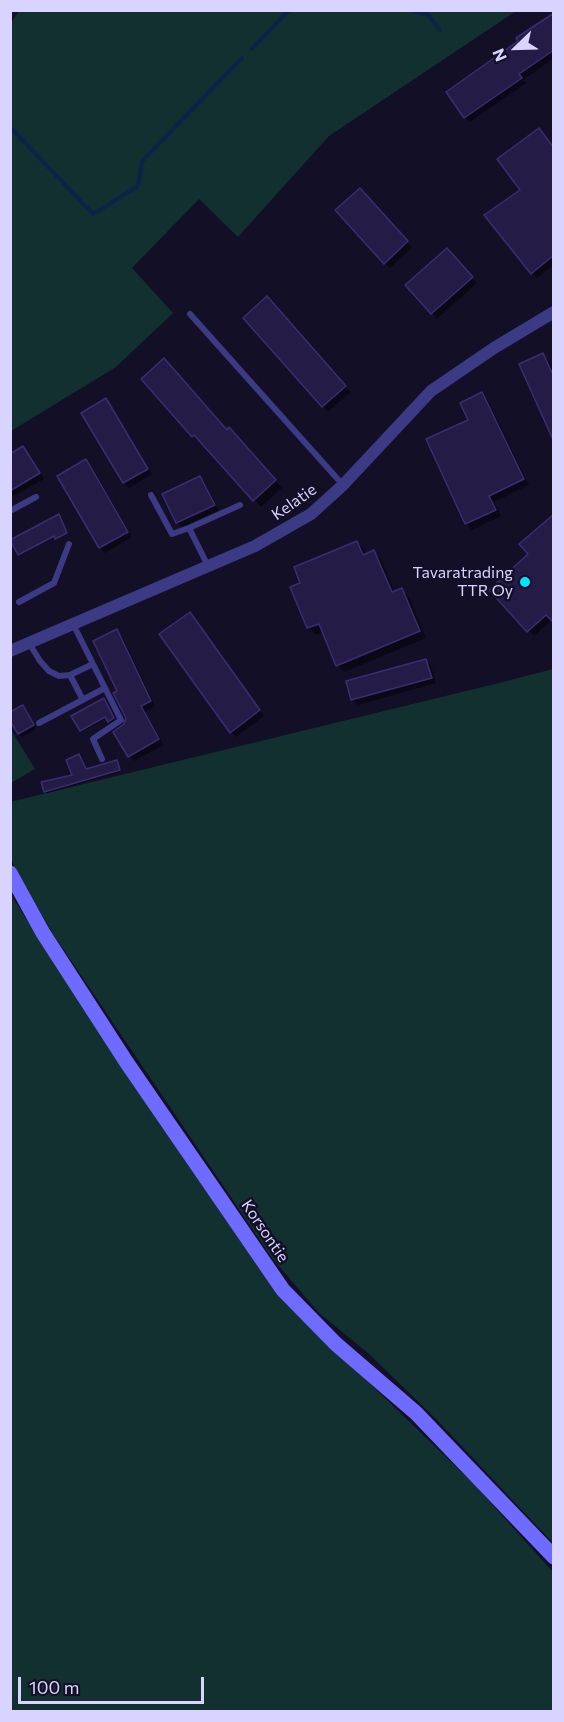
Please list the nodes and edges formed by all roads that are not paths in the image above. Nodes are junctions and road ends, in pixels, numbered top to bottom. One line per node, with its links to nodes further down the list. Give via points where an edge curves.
1 (554, 312): 3 (street, Kelatie, via 431,391)
2 (190, 314): 3 (lane)
3 (343, 485): 10 (street, Kelatie, via 311,514 262,543)
4 (151, 495): 8 (lane, via 172,534)
5 (36, 497): 7 (lane)
6 (240, 505): 8 (lane)
7 (10, 511)
8 (189, 528): 10 (lane)
9 (69, 544): 11 (lane, via 54,583)
10 (208, 567): 12 (street, Kelatie)
11 (19, 602)
12 (73, 624): 13 (street, Kelatie); 15 (lane)
13 (29, 643): 14 (street, Kelatie); 16 (lane, via 49,671 59,676)
14 (10, 651)
15 (93, 664): 16 (lane); 17 (lane)
16 (70, 675): 18 (lane)
17 (105, 688): 18 (lane); 20 (lane, via 121,720 93,739)
18 (83, 700): 19 (lane)
19 (39, 723)
20 (102, 759)
21 (10, 873): 22 (main road, Korsontie, via 43,933 114,1042 283,1290 336,1344 416,1413)
22 (554, 1557)

